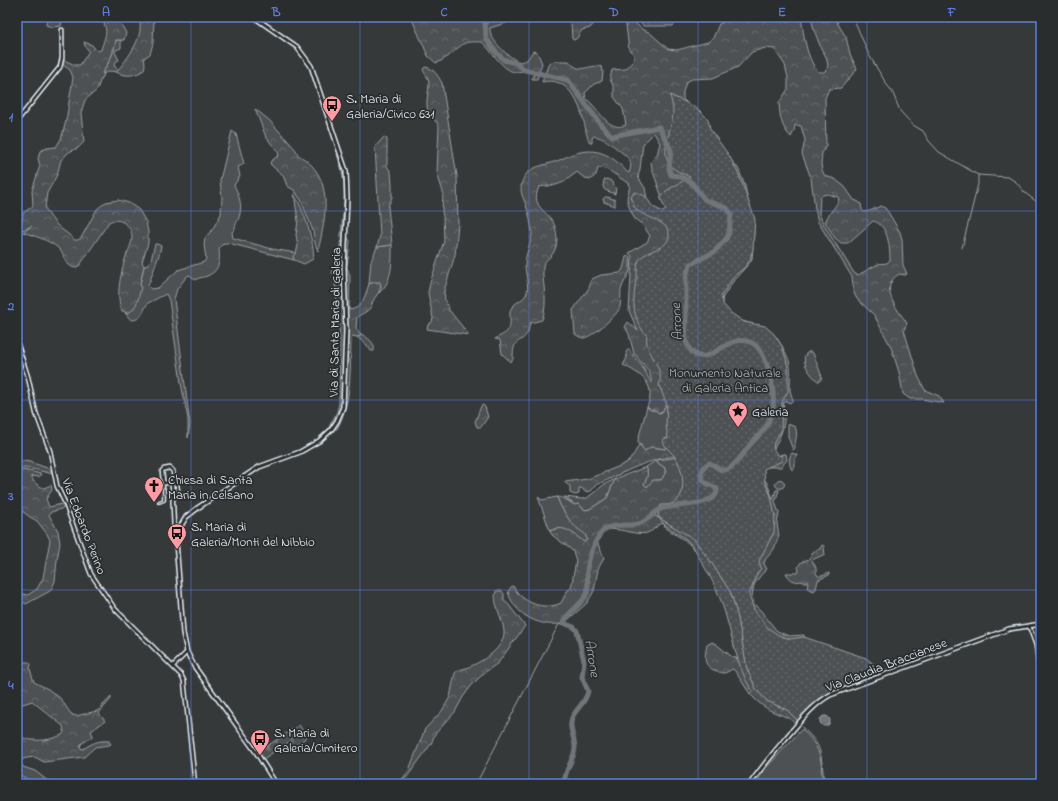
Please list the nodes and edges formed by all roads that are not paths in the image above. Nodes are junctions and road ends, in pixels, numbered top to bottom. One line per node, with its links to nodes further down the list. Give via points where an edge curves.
1 (254, 17): 9 (street, Via di Santa Maria di Galeria, via 297,47 311,66 346,171 346,331 343,407 331,430 319,441 300,452 259,467 186,517)
2 (62, 30): 3 (street, via 60,68)
3 (17, 121)
4 (17, 342): 13 (street, Via Edoardo Perino, via 36,413 50,451 57,486 91,574 115,610)
5 (164, 482): 6 (street); 6 (street, via 162,471 170,468 173,471); 8 (street, via 164,500)
6 (173, 482): 7 (street); 7 (street, via 177,485 178,492)
7 (172, 497): 9 (street, via 174,529)
8 (160, 502)
9 (177, 535): 12 (street, Via di Santa Maria di Galeria, via 183,633)
10 (1041, 624): 11 (street, Via Claudia Braccianese)
11 (1029, 625): 14 (street, via 1036,645); 17 (street, Via Claudia Braccianese, via 1009,629 838,691 816,705 805,716)
12 (188, 652): 13 (street); 16 (street, Via di Santa Maria di Galeria, via 200,676 256,752)
13 (173, 666): 15 (street, Via Edoardo Perino, via 184,681)
14 (1041, 681)
15 (195, 784)
16 (276, 784)
17 (750, 784)

